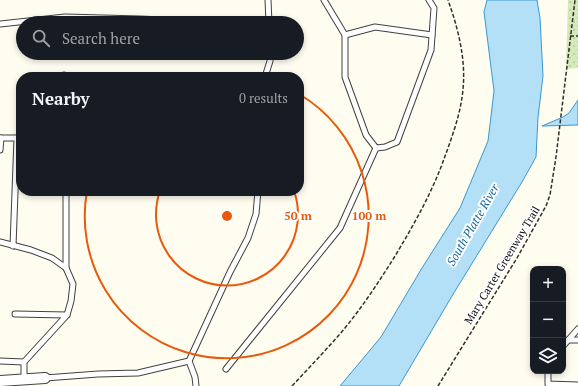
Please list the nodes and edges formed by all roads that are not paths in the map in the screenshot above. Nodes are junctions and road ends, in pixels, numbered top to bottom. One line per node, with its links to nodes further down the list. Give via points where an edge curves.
1 (268, 0): 4 (lane)
2 (324, 0): 7 (lane)
3 (429, 0): 8 (lane, via 434,8)
4 (269, 16)
5 (16, 22): 6 (lane)
6 (0, 24)
7 (345, 35): 8 (lane, via 375,27); 13 (lane, via 345,77 366,135)
8 (432, 35): 13 (lane, via 431,50 397,142)
9 (270, 60): 10 (lane)
10 (267, 72)
11 (1, 138): 12 (lane); 14 (lane)
12 (16, 138)
13 (376, 148): 30 (lane, via 340,228)
14 (0, 150)
15 (16, 192): 19 (lane)
16 (66, 196): 20 (lane)
17 (258, 196): 28 (lane, via 256,214 248,238)
18 (0, 242): 19 (lane)
19 (13, 246): 20 (lane, via 52,258)
20 (66, 268): 22 (lane, via 73,284)
21 (15, 314): 22 (lane)
22 (67, 315): 29 (lane)
23 (578, 329): 24 (lane)
24 (568, 340): 25 (lane); 26 (lane)
25 (578, 340)
26 (566, 342)
27 (0, 361): 29 (lane)
28 (189, 361): 32 (lane, via 138,373); 36 (lane)
29 (24, 362): 33 (lane)
30 (226, 369)
31 (548, 374): 35 (lane, via 548,384)
32 (45, 378): 33 (street)
33 (24, 379): 34 (street)
34 (0, 380)
35 (578, 385)
36 (196, 386)

